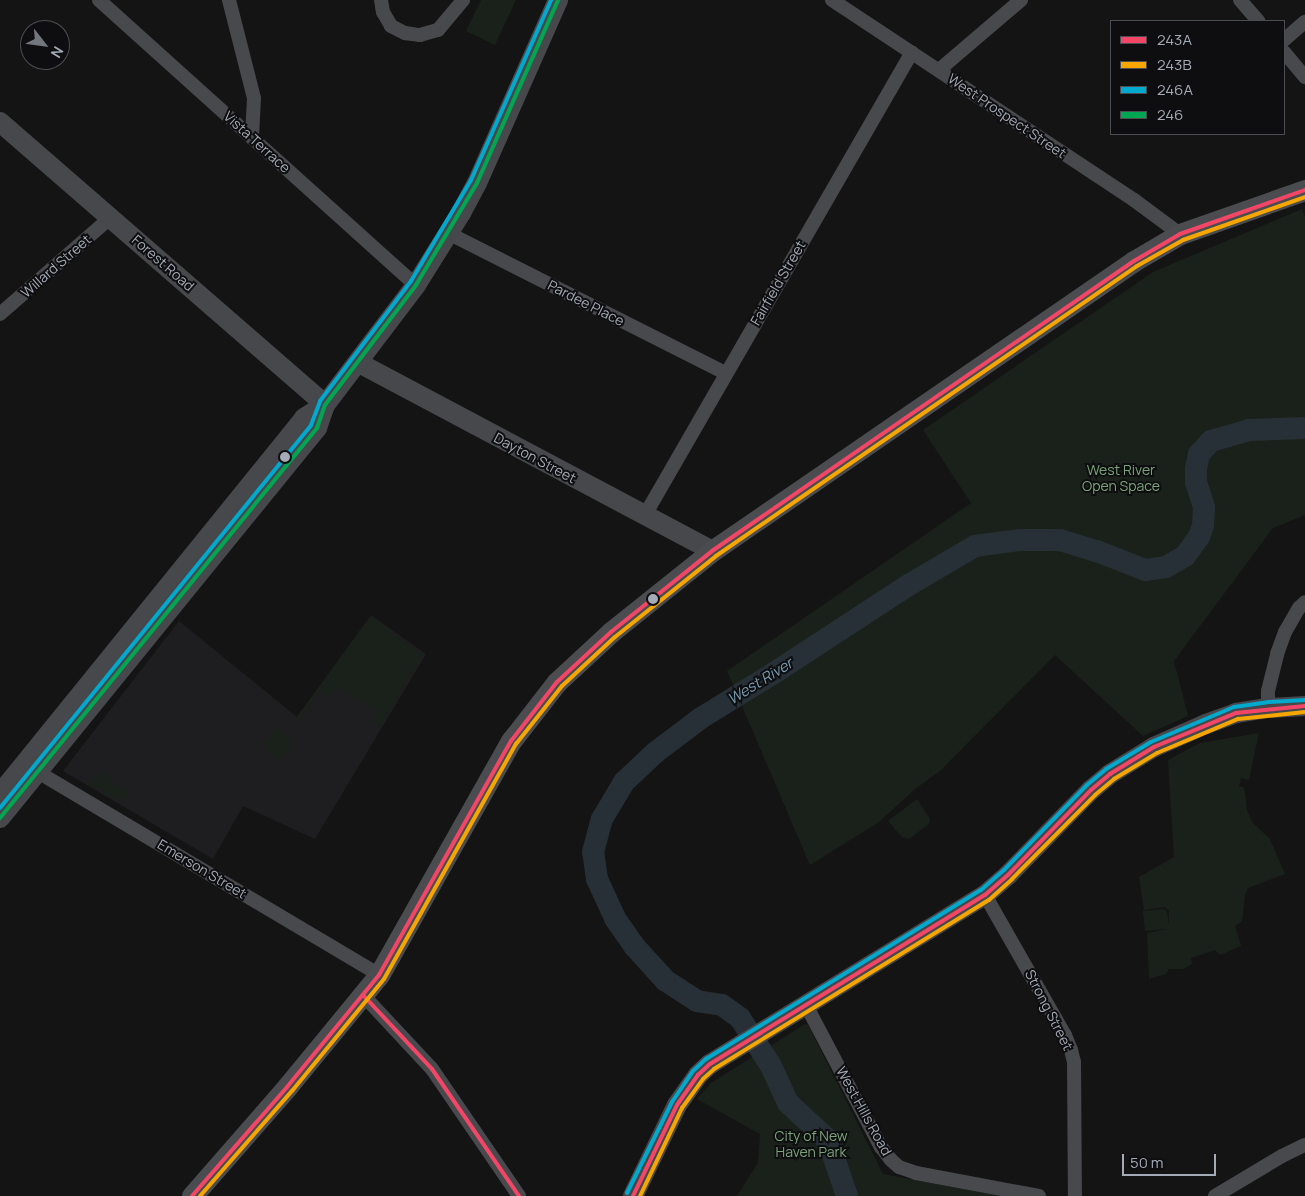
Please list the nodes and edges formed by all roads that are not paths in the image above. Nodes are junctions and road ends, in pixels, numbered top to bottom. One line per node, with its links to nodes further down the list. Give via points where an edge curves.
1 (99, 0): 17 (street, Vista Terrace)
2 (229, 0): 17 (street, via 254,98)
3 (381, 0): 4 (street, via 382,12 391,26 404,33 420,35 438,30)
4 (463, 0)
5 (558, 0): 20 (main road, via 476,183)
6 (832, 0): 12 (street, West Prospect Street)
7 (1021, 0): 14 (street)
8 (1240, 0): 9 (street)
9 (1257, 20)
10 (1305, 22): 11 (street)
11 (1285, 39)
12 (912, 52): 14 (street, West Prospect Street); 25 (street, Fairfield Street)
13 (1285, 53): 15 (street)
14 (939, 70): 21 (street, West Prospect Street)
15 (1305, 77)
16 (0, 122): 19 (main road, Forest Road)
17 (252, 138): 22 (street, Vista Terrace)
18 (1305, 190): 21 (main road)
19 (110, 218): 23 (street, Willard Street); 26 (main road, Forest Road)
20 (448, 233): 22 (main road); 25 (street, Pardee Place)
21 (1180, 234): 28 (main road, via 1134,261)
22 (416, 285): 24 (main road)
23 (0, 314)
24 (359, 363): 26 (main road); 27 (main road, Dayton Street)
25 (725, 374): 27 (street, Fairfield Street)
26 (325, 405): 32 (main road, via 304,418 235,515)
27 (645, 515): 28 (main road, Dayton Street)
28 (712, 551): 36 (main road, via 611,632 557,682 526,720 471,809)
29 (1305, 602): 31 (street, via 1285,632 1277,654 1268,691)
30 (1305, 706): 31 (main road)
31 (1268, 708): 35 (main road, via 1236,713 1198,727 1154,747 1110,774 1068,811 1008,876)
32 (31, 767): 33 (main road); 34 (main road); 36 (street, Emerson Street)
33 (0, 794)
34 (0, 818)
35 (985, 895): 38 (main road); 44 (street, Strong Street, via 1071,1050 1074,1062)
36 (379, 975): 37 (main road)
37 (363, 995): 40 (main road); 41 (street, via 432,1069)
38 (806, 1005): 42 (main road, via 726,1054 698,1076 686,1091); 43 (street, West Hills Road, via 881,1147 899,1167)
39 (1305, 1145): 45 (street)
40 (192, 1196)
41 (519, 1196)
42 (633, 1196)
43 (1039, 1196)
44 (1075, 1196)
45 (1215, 1196)

